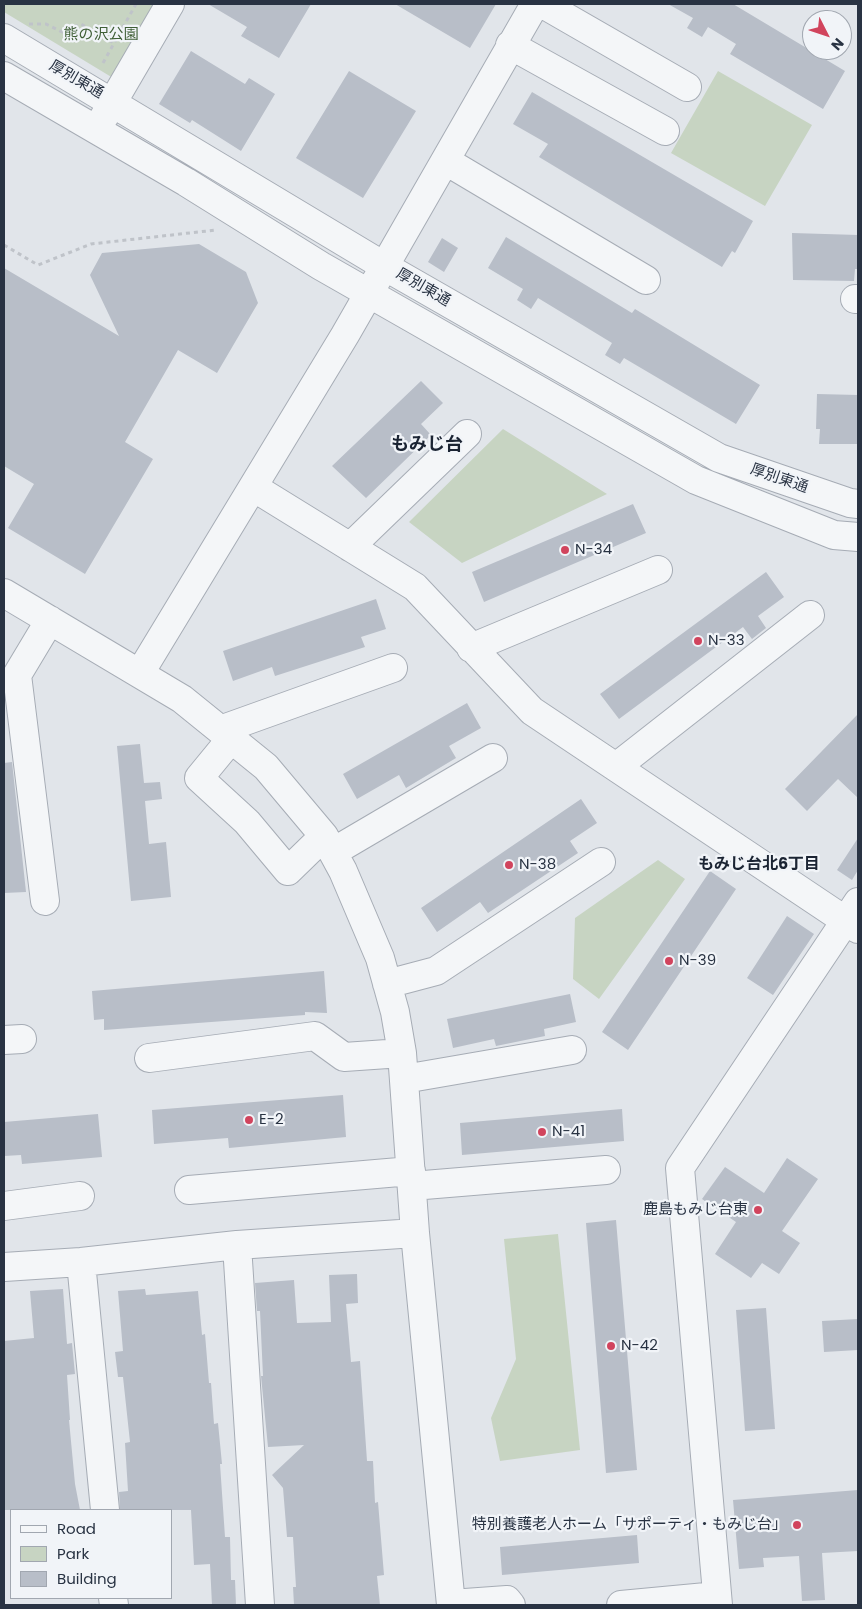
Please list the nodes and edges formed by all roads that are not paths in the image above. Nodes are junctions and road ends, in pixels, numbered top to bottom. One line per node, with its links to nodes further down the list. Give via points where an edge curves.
1 (170, 4): 8 (street)
2 (534, 4): 5 (street)
3 (542, 4): 7 (street)
4 (14, 31): 8 (street, 厚別東通)
5 (510, 45): 10 (street); 11 (street)
6 (4, 76): 9 (street, 厚別東通)
7 (687, 87)
8 (113, 102): 9 (street); 12 (street, 厚別東通)
9 (96, 131): 14 (street, 厚別東通)
10 (665, 131)
11 (446, 161): 12 (street); 13 (street)
12 (384, 266): 14 (street); 17 (street, 厚別東通, via 719,458)
13 (646, 280)
14 (369, 293): 16 (street); 18 (street, 厚別東通, via 696,480 834,535)
15 (467, 434): 19 (street)
16 (253, 487): 19 (street); 26 (street)
17 (858, 504)
18 (858, 537)
19 (350, 547): 24 (street, via 415,586)
20 (658, 570): 24 (street)
21 (4, 592): 23 (street)
22 (810, 615): 29 (street)
23 (50, 620): 26 (street); 32 (street, via 17,676)
24 (471, 648): 29 (street, via 532,711)
25 (393, 668): 27 (street)
26 (140, 673): 27 (street, via 182,699)
27 (225, 734): 30 (street, via 266,767); 30 (street, via 199,778 247,822 288,871)
28 (493, 758): 30 (street)
29 (616, 767): 33 (street)
30 (328, 844): 34 (street, via 380,958)
31 (601, 862): 34 (street, via 436,971)
32 (45, 901)
33 (854, 918): 48 (street, via 680,1168)
34 (387, 984): 37 (street)
35 (572, 1050): 37 (street)
36 (149, 1058): 37 (street, via 315,1036 344,1057)
37 (403, 1066): 39 (street)
38 (606, 1170): 39 (street)
39 (411, 1179): 40 (street); 43 (street)
40 (189, 1190)
41 (80, 1196): 42 (street)
42 (4, 1206)
43 (415, 1233): 44 (street); 49 (street)
44 (237, 1245): 45 (street); 50 (street)
45 (81, 1262): 46 (street); 47 (street)
46 (4, 1267)
47 (105, 1509)
48 (717, 1601): 52 (street)
49 (451, 1604): 51 (street, via 507,1600)
50 (260, 1605)
51 (511, 1605)
52 (621, 1605)

